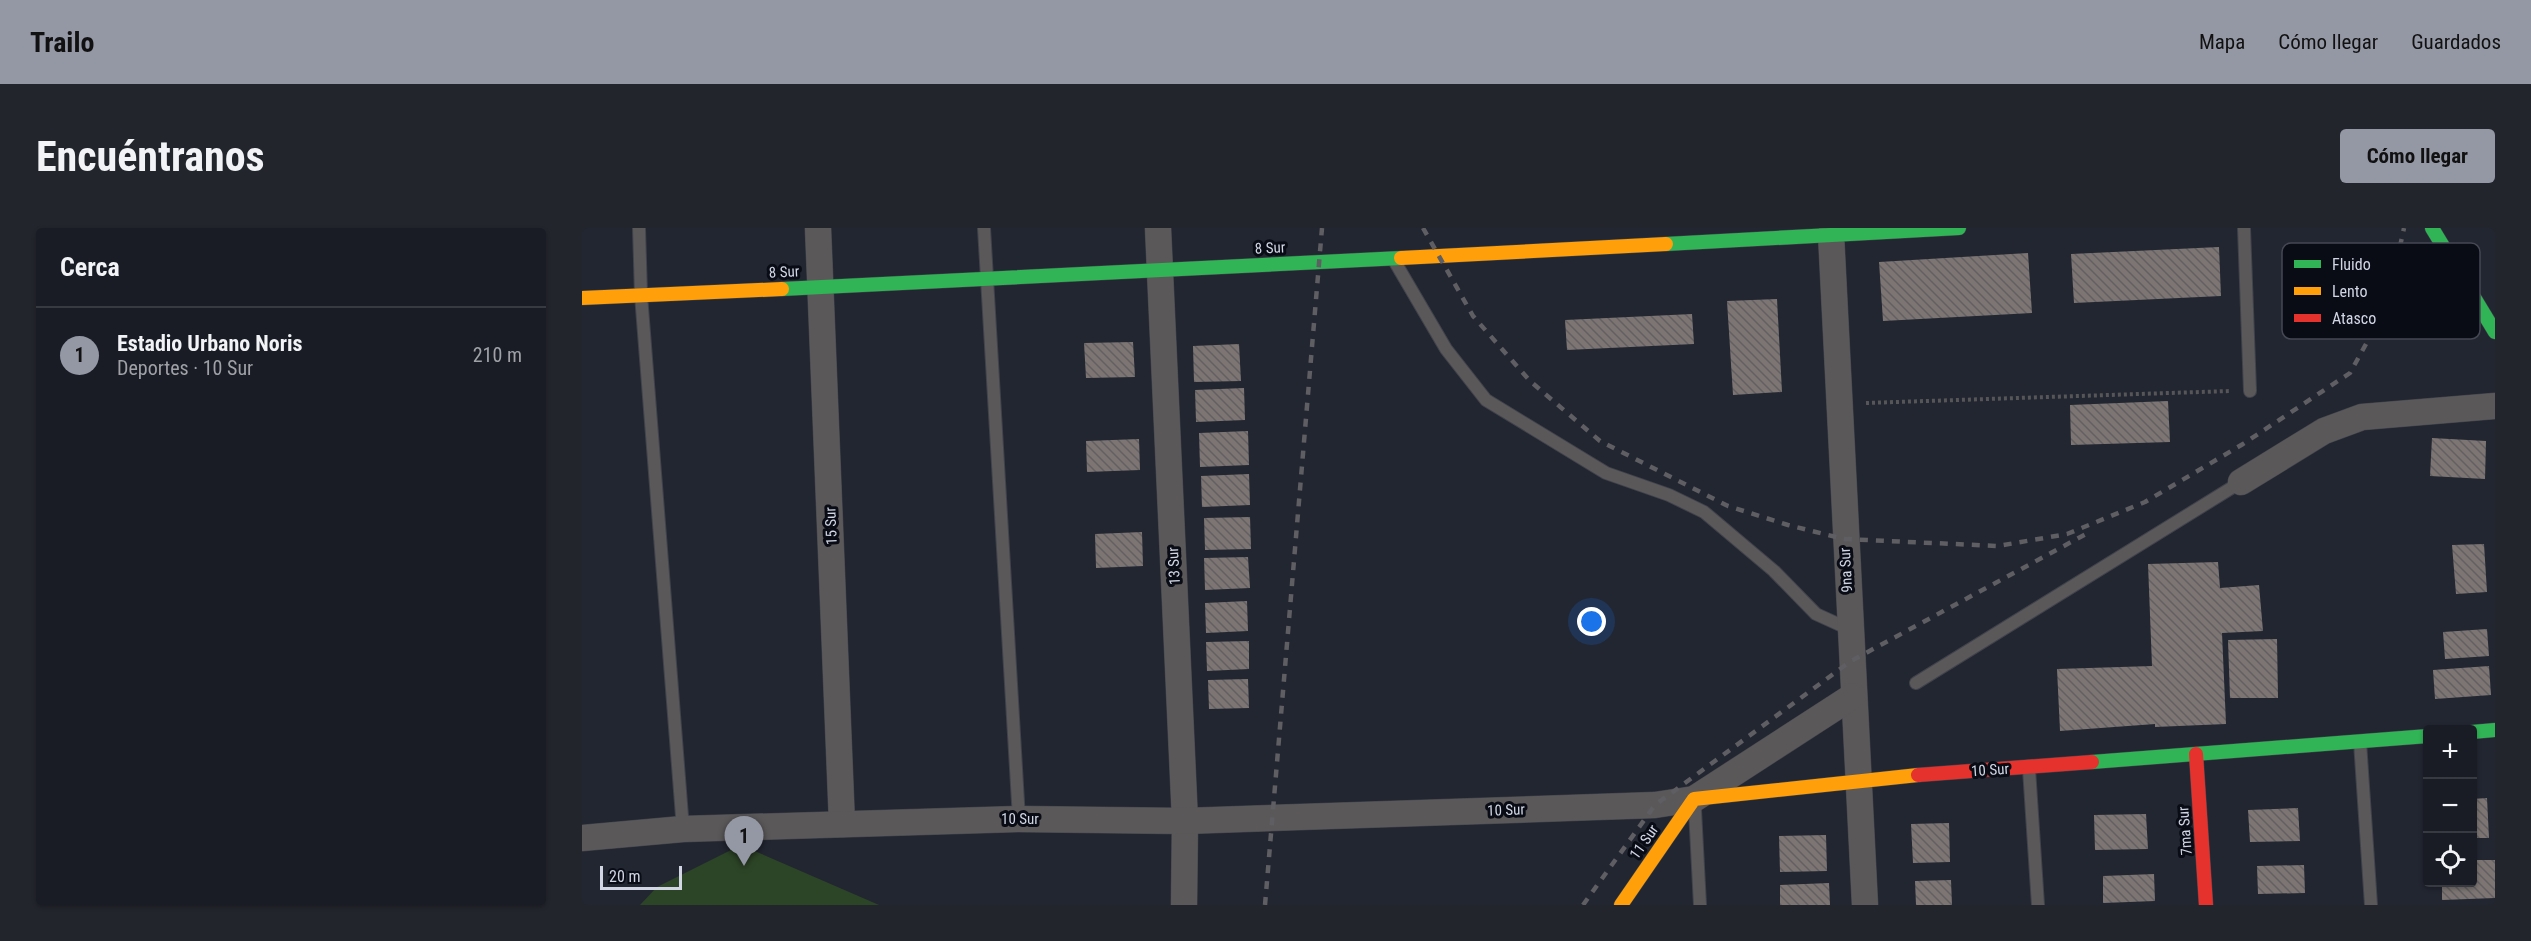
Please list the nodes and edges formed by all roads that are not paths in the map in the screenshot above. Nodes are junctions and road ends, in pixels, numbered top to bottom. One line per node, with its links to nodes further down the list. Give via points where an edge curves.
1 (639, 228): 15 (lane)
2 (818, 228): 14 (street, 15 Sur)
3 (984, 228): 13 (lane)
4 (1158, 228): 12 (street, 13 Sur)
5 (1959, 228): 8 (street, 8 Sur)
6 (2244, 228): 19 (lane)
7 (2432, 228): 10 (street)
8 (1840, 232): 9 (street, 8 Sur); 22 (street, 9na Sur, via 1838,404)
9 (1737, 233): 11 (street, 8 Sur)
10 (2441, 243)
11 (1393, 258): 12 (street, 8 Sur); 22 (lane, via 1446,349 1486,400 1606,473 1704,512 1774,571 1816,614)
12 (1161, 271): 13 (street, 8 Sur); 34 (street, 13 Sur)
13 (987, 279): 14 (street, 8 Sur); 33 (lane)
14 (822, 287): 15 (street, 8 Sur); 35 (street, 15 Sur)
15 (641, 295): 16 (street, 8 Sur); 36 (lane)
16 (582, 298)
17 (2480, 307): 18 (street)
18 (2495, 332)
19 (2250, 391)
20 (2495, 406): 21 (street, via 2362,417 2324,431)
21 (2241, 482): 23 (lane)
22 (1849, 628): 24 (street, 9na Sur)
23 (1916, 683)
24 (1853, 696): 31 (street, 9na Sur); 32 (street)
25 (2495, 730): 26 (street)
26 (2477, 732)
27 (2423, 736): 28 (street, 10 Sur)
28 (2360, 741): 29 (street, 10 Sur); 44 (lane)
29 (2196, 754): 30 (street, 10 Sur); 43 (street, 7ma Sur)
30 (2029, 767): 31 (street, 10 Sur); 42 (lane)
31 (1858, 780): 32 (street, 10 Sur); 41 (street, 9na Sur)
32 (1694, 799): 34 (street, 10 Sur, via 1655,806); 39 (street, 11 Sur); 40 (lane)
33 (1019, 819): 34 (street, 10 Sur); 35 (street, 10 Sur)
34 (1185, 821): 38 (street, 13 Sur)
35 (842, 824): 36 (street, 10 Sur)
36 (683, 829): 37 (street, 10 Sur)
37 (582, 838)
38 (1184, 905)
39 (1621, 905)
40 (1700, 905)
41 (1865, 905)
42 (2038, 905)
43 (2206, 905)
44 (2372, 905)

